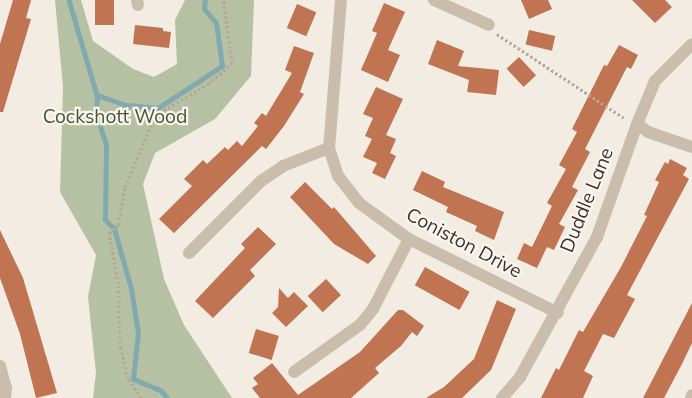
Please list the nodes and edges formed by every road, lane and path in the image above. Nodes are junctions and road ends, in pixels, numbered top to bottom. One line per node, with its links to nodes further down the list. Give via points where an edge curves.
1 (223, 0): 15 (path, via 232,63 208,84 155,115 125,187 118,225 110,233 118,284 120,348 128,379)
2 (341, 0): 8 (street, Coniston Drive)
3 (434, 0): 4 (street)
4 (489, 25): 6 (path, via 501,38 555,75)
5 (692, 44): 6 (street, Duddle Lane, via 656,81)
6 (637, 124): 7 (street, via 648,132); 11 (street, Duddle Lane, via 597,237)
7 (692, 147)
8 (329, 148): 9 (street, Coniston Drive, via 338,176 359,203); 10 (street, via 283,166 260,182)
9 (409, 239): 11 (street, Coniston Drive); 13 (street, via 373,309 360,325)
10 (189, 253)
11 (558, 313): 16 (street, Duddle Lane, via 520,377)
12 (1, 372): 14 (street)
13 (294, 372)
14 (4, 398)
15 (141, 398)
16 (502, 398)

